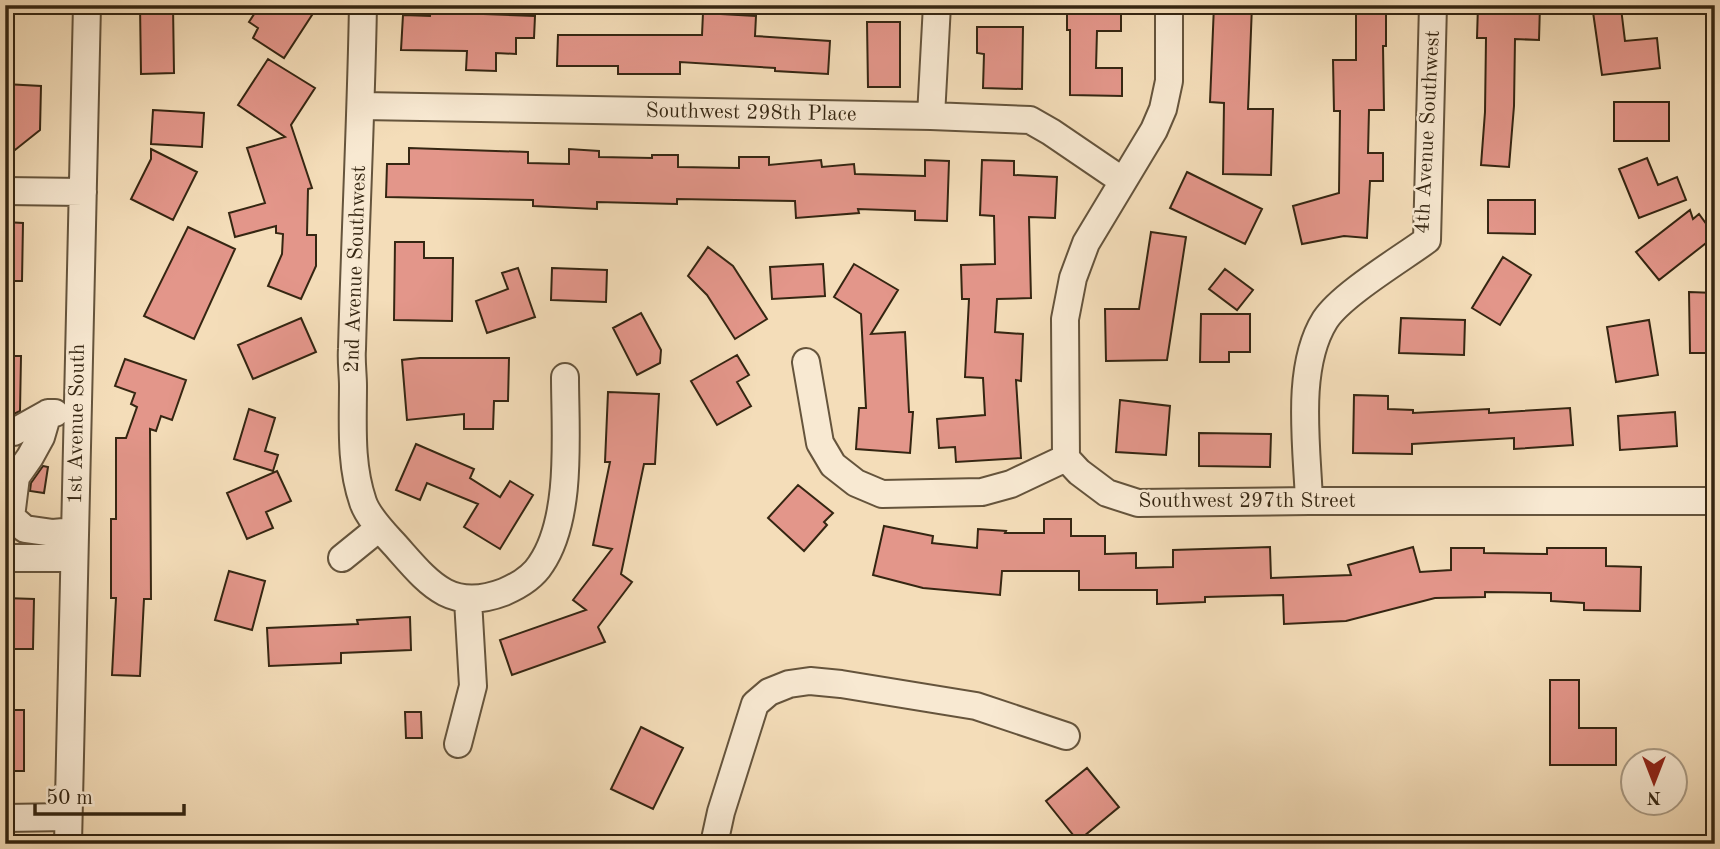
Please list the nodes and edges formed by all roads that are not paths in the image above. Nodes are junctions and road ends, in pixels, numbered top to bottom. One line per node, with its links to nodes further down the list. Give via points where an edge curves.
1 (87, 5): 10 (street, 1st Avenue South)
2 (363, 5): 6 (street, 2nd Avenue Southwest)
3 (937, 5): 7 (street)
4 (1169, 5): 8 (street, via 1169,81 1163,109)
5 (1433, 5): 18 (street, 4th Avenue Southwest, via 1427,240 1348,297 1326,319 1312,348 1305,374)
6 (362, 106): 7 (street, Southwest 298th Place); 19 (street, 2nd Avenue Southwest, via 352,353 353,452 363,504)
7 (931, 116): 8 (street, Southwest 298th Place, via 1030,120)
8 (1123, 181): 16 (street, via 1086,243 1073,278 1065,319)
9 (5, 191): 10 (street)
10 (83, 192): 14 (street, 1st Avenue South)
11 (806, 362): 16 (street, via 820,443 833,465 856,483 882,494 982,492)
12 (565, 377): 24 (street, via 563,489 550,545 541,564 525,580 499,594)
13 (48, 413): 14 (street); 15 (street, via 14,432); 20 (street, via 41,437 16,477 11,517 25,529)
14 (78, 413): 20 (street, 1st Avenue South)
15 (5, 430)
16 (1066, 458): 18 (street, Southwest 297th Street, via 1107,493 1138,503)
17 (1715, 500): 18 (street, Southwest 297th Street)
18 (1309, 501)
19 (379, 528): 23 (street); 24 (street, 2nd Avenue Southwest, via 443,592)
20 (75, 531): 22 (street, 1st Avenue South)
21 (5, 558): 22 (street)
22 (74, 558): 27 (street, 1st Avenue South)
23 (342, 558)
24 (468, 600): 26 (street, via 473,686)
25 (1066, 736): 30 (street, via 976,706 841,684 789,684 755,704)
26 (458, 744)
27 (68, 817): 28 (street); 29 (street, 1st Avenue South)
28 (5, 818)
29 (68, 844)
30 (714, 844)

